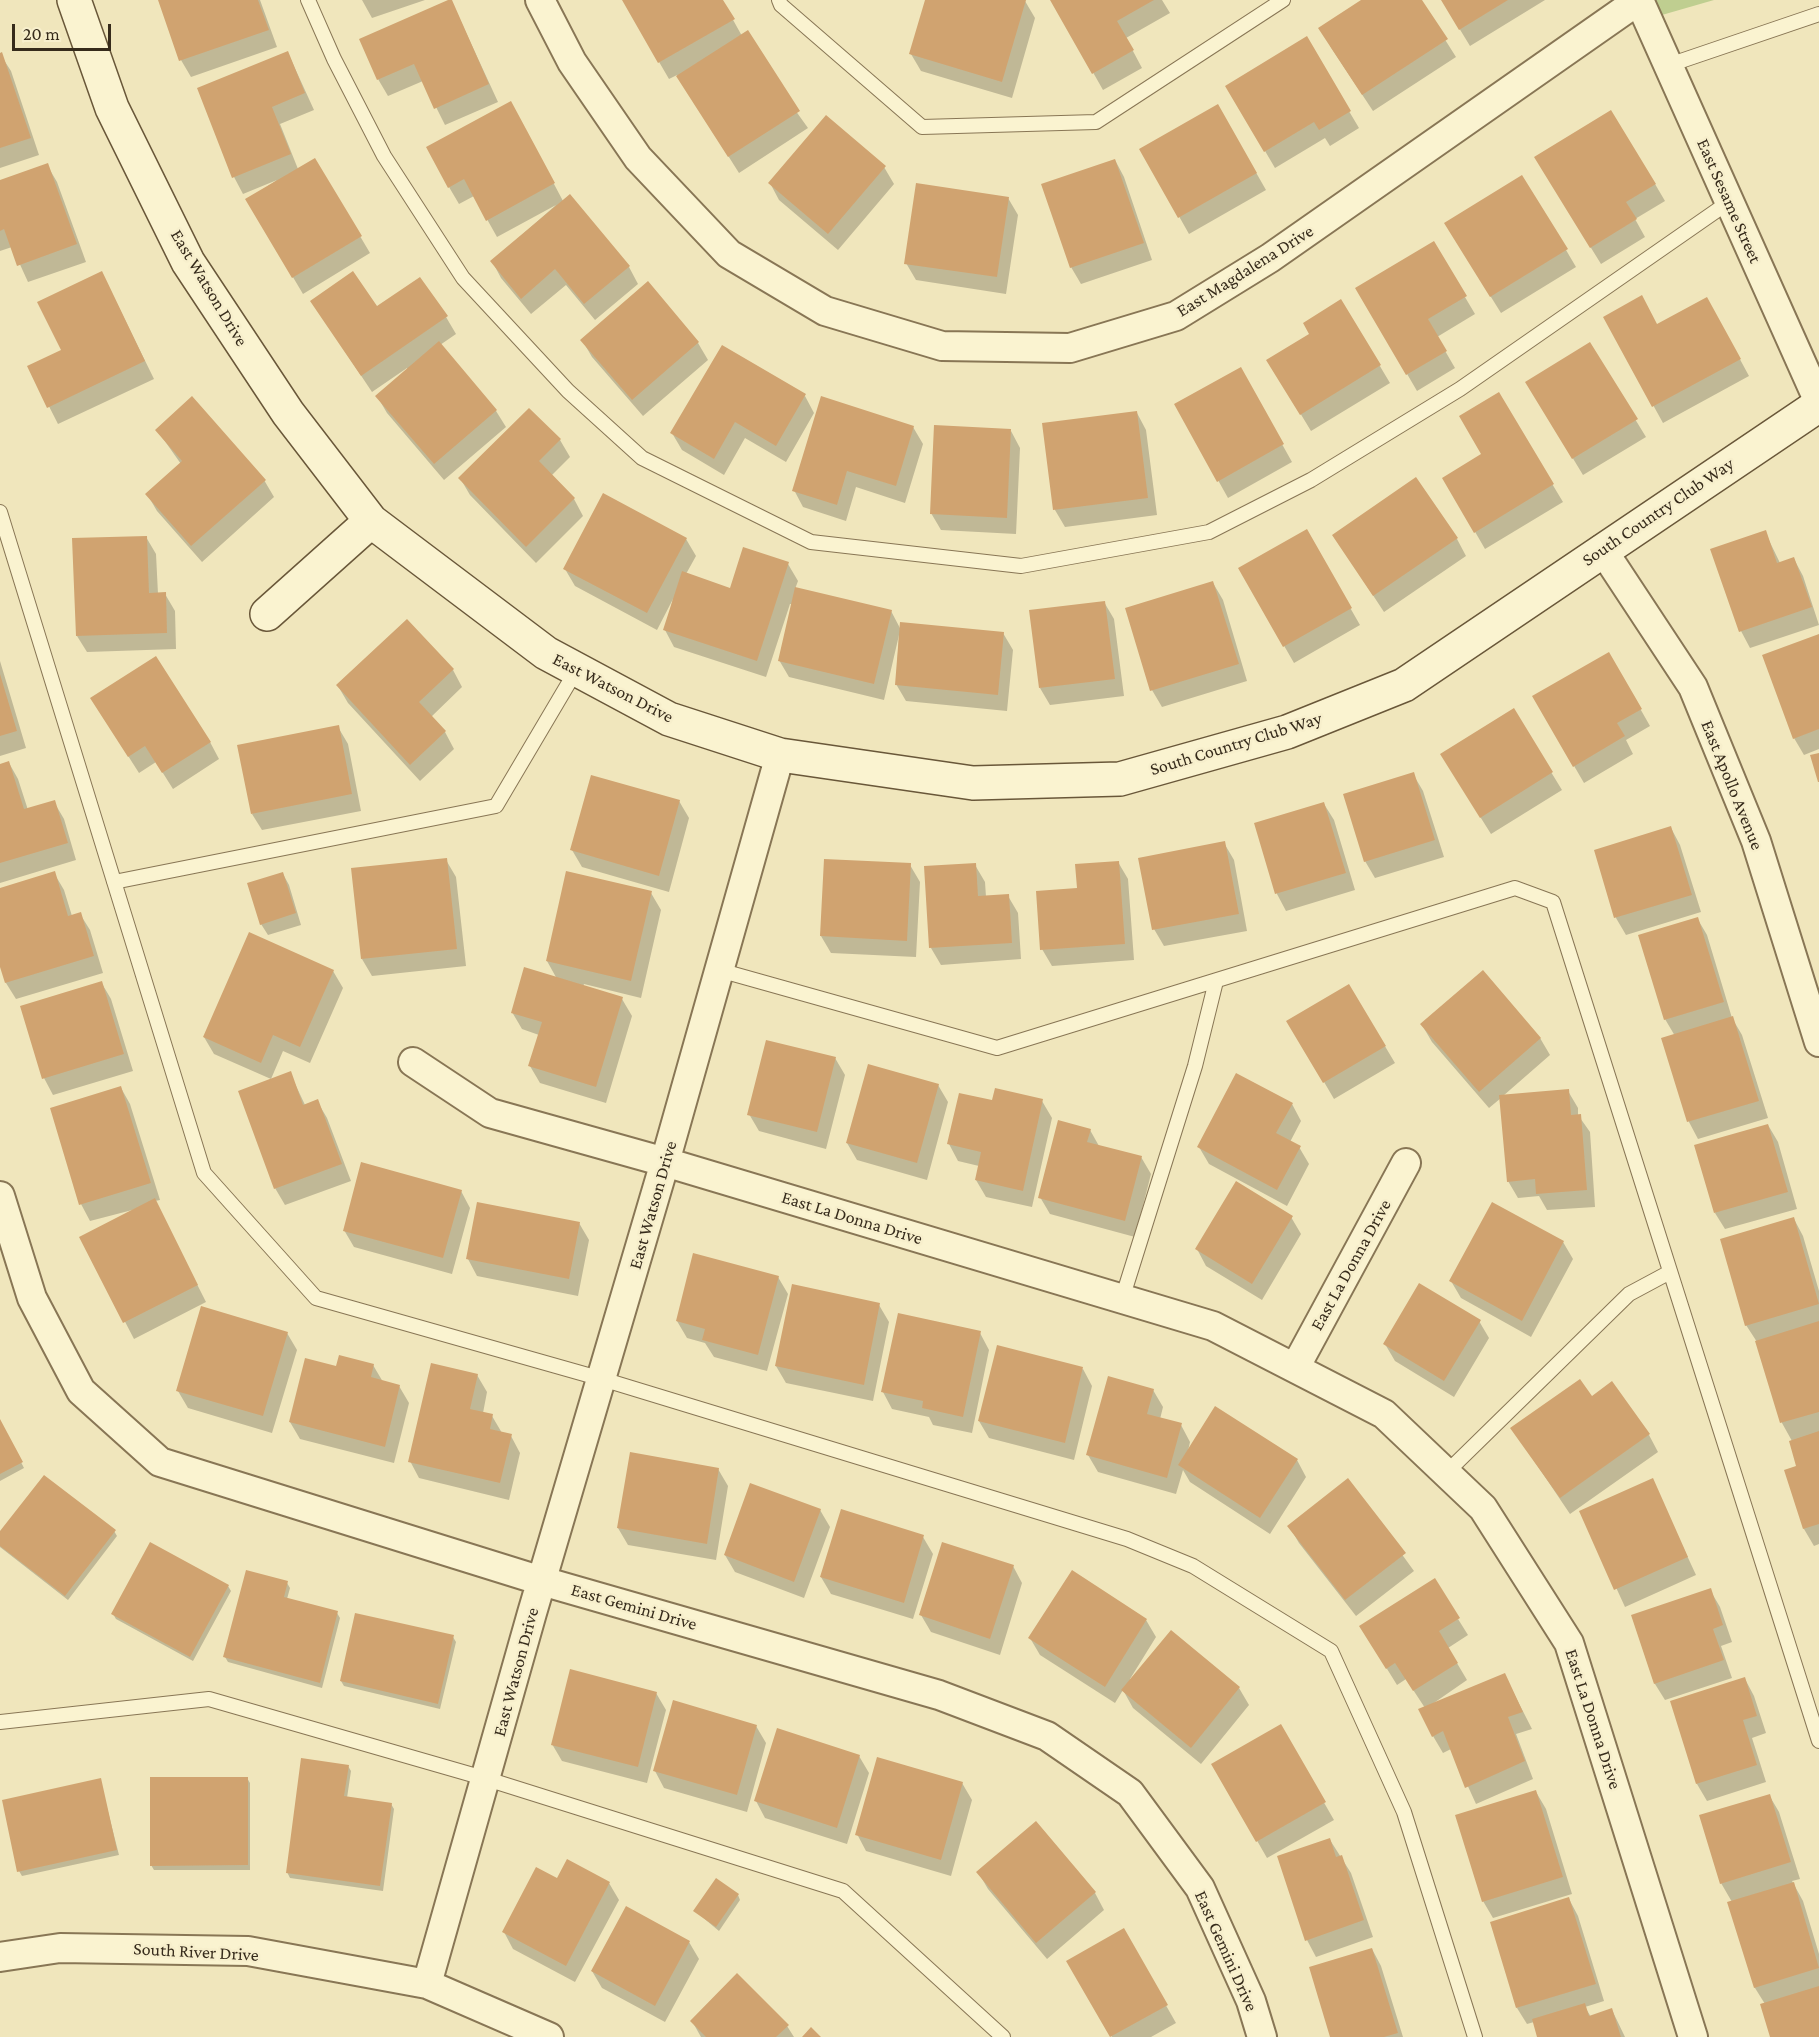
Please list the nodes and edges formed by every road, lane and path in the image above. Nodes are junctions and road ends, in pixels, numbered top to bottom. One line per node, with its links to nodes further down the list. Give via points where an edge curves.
1 (74, 0): 12 (street, East Watson Drive, via 112,108 188,262 288,413)
2 (308, 0): 9 (lane, via 384,156 463,278 568,392 642,458 811,542 1021,566 1209,532 1311,480 1460,389)
3 (540, 0): 6 (street, East Magdalena Drive, via 572,62 638,158 729,254 825,312 942,346 1070,348 1176,316 1270,258)
4 (779, 0): 5 (lane, via 922,127 1096,122)
5 (1283, 0)
6 (1639, 0): 8 (street, East Sesame Street)
7 (1819, 14): 8 (lane)
8 (1669, 65): 9 (street, East Sesame Street)
9 (1729, 202): 10 (street, East Sesame Street)
10 (1819, 403): 13 (street, South Country Club Way)
11 (0, 512): 17 (lane)
12 (371, 521): 14 (street); 15 (street, East Watson Drive, via 546,653)
13 (1602, 549): 16 (street, South Country Club Way, via 1404,684 1287,732 1120,780 973,783); 20 (street, East Apollo Avenue, via 1693,687 1756,841)
14 (267, 614)
15 (577, 669): 16 (street, East Watson Drive, via 669,719); 17 (lane, via 496,806)
16 (780, 755): 18 (street, East Watson Drive)
17 (114, 882): 28 (lane, via 204,1173 316,1298)
18 (719, 970): 19 (lane, via 998,1048); 22 (street, East Watson Drive)
19 (1216, 981): 25 (lane, via 1515,888 1553,902); 26 (lane, via 1195,1066)
20 (1819, 1042)
21 (413, 1062): 22 (street, East La Donna Drive, via 490,1113)
22 (665, 1162): 26 (street, East La Donna Drive); 28 (street, East Watson Drive)
23 (1406, 1163): 27 (street, East La Donna Drive)
24 (0, 1196): 30 (street, East Gemini Drive, via 32,1298 81,1391 160,1462)
25 (1670, 1272): 29 (lane, via 1629,1294); 32 (lane)
26 (1122, 1299): 27 (street, East La Donna Drive, via 1213,1326)
27 (1296, 1366): 29 (street, East La Donna Drive, via 1384,1414)
28 (602, 1379): 30 (street, East Watson Drive); 39 (lane, via 1127,1539 1193,1566 1331,1650 1404,1812)
29 (1446, 1473): 40 (street, East La Donna Drive, via 1483,1508 1569,1642)
30 (542, 1581): 33 (street, East Watson Drive); 38 (street, East Gemini Drive, via 939,1695 1047,1736 1130,1793 1200,1888 1251,2001)
31 (0, 1722): 33 (lane, via 209,1699)
32 (1819, 1741)
33 (486, 1779): 35 (street, East Watson Drive); 37 (lane, via 843,1891)
34 (0, 1957): 35 (street, South River Drive, via 60,1948 248,1951)
35 (427, 1984): 36 (street)
36 (549, 2037)
37 (1003, 2037)
38 (1262, 2037)
39 (1475, 2037)
40 (1693, 2037)

